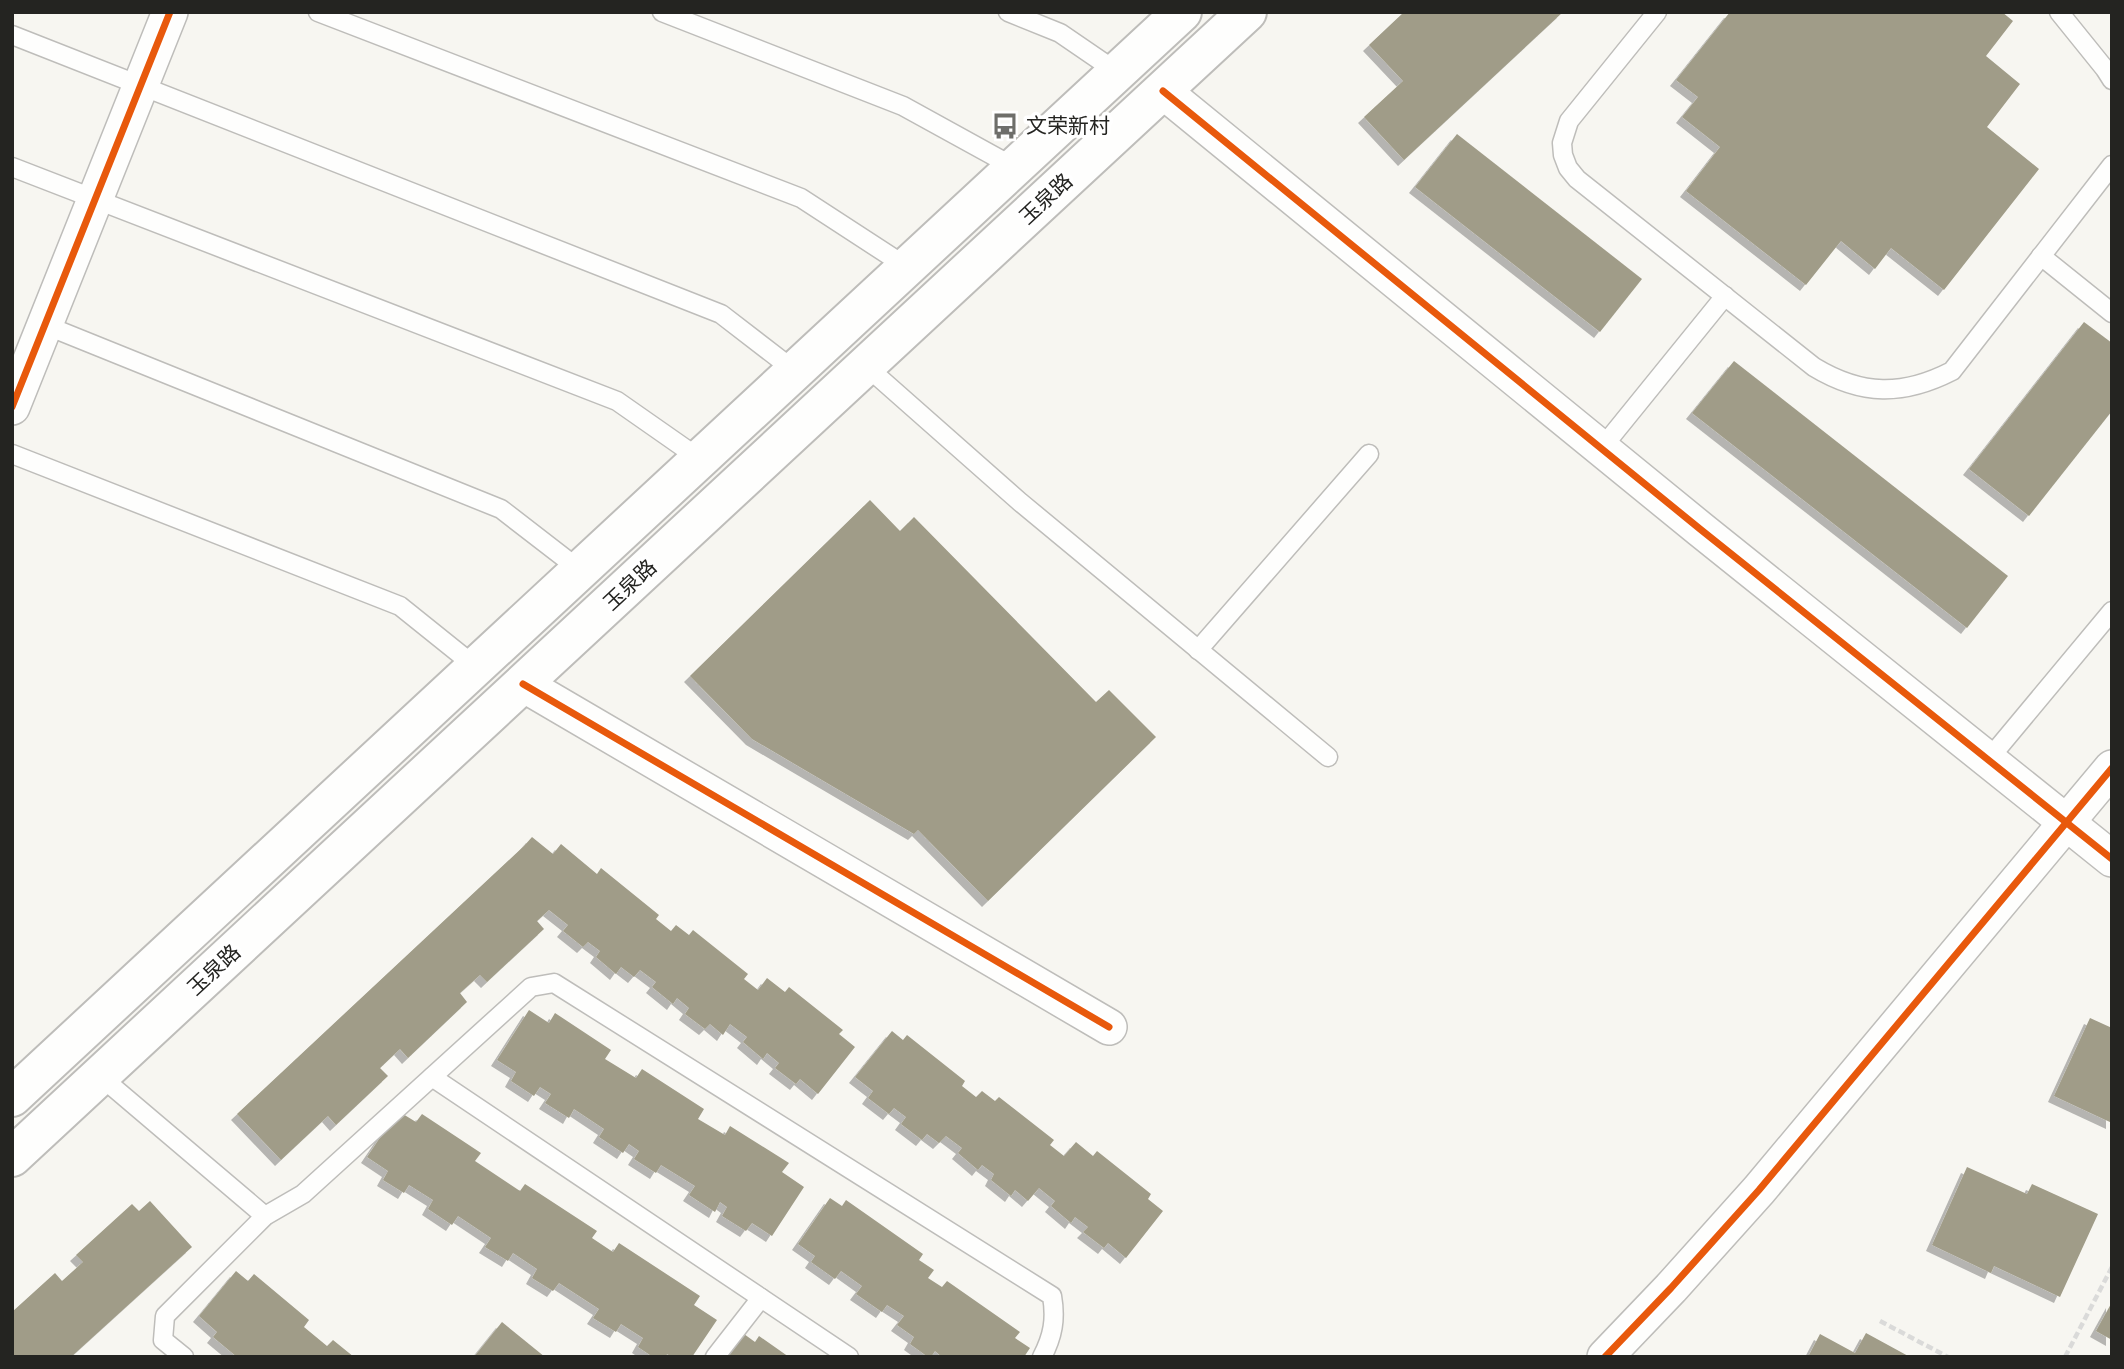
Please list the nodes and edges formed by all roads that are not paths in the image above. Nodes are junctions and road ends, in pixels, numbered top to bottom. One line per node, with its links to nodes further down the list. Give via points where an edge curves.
1 (170, 12): 12 (street)
2 (318, 12): 19 (lane, via 801,198)
3 (662, 12): 16 (lane, via 903,106)
4 (1008, 12): 10 (lane, via 1060,33)
5 (1182, 12): 10 (main road, 玉泉路)
6 (1247, 12): 13 (main road, 玉泉路)
7 (1657, 12): 20 (lane, via 1569,121 1563,155 1577,179)
8 (2059, 12): 11 (lane)
9 (12, 35): 12 (lane)
10 (1117, 72): 16 (main road, 玉泉路)
11 (2112, 80)
12 (141, 85): 17 (street); 24 (lane, via 721,314)
13 (1163, 91): 23 (main road, 玉泉路); 26 (street)
14 (2112, 165): 18 (lane)
15 (12, 167): 17 (lane)
16 (1014, 167): 19 (main road, 玉泉路)
17 (95, 200): 22 (street); 29 (lane, via 617,401)
18 (2041, 256): 20 (lane, via 1952,371 1895,390 1852,386 1814,368); 21 (lane)
19 (907, 267): 24 (main road, 玉泉路)
20 (1725, 296): 26 (lane)
21 (2112, 313)
22 (45, 325): 25 (street); 30 (lane, via 501,509)
23 (866, 366): 32 (lane); 34 (main road, 玉泉路)
24 (795, 371): 29 (main road, 玉泉路)
25 (12, 407)
26 (1601, 449): 36 (street)
27 (12, 454): 33 (lane, via 400,606)
28 (1369, 454): 32 (lane)
29 (700, 459): 30 (main road, 玉泉路)
30 (580, 570): 33 (main road, 玉泉路)
31 (2112, 611): 36 (lane)
32 (1198, 650): 35 (lane)
33 (476, 667): 43 (main road, 玉泉路)
34 (523, 684): 40 (street); 41 (main road, 玉泉路)
35 (1328, 757)
36 (1988, 760): 38 (street)
37 (2112, 768): 38 (street)
38 (2067, 823): 39 (street); 51 (street, via 1759,1190)
39 (2112, 859)
40 (1110, 1027)
41 (100, 1076): 44 (main road, 玉泉路); 45 (lane)
42 (432, 1077): 45 (lane, via 303,1194); 46 (lane); 50 (lane, via 531,987 554,983 1052,1296 1054,1327)
43 (12, 1097)
44 (12, 1157)
45 (265, 1216): 47 (lane, via 165,1316 163,1340)
46 (761, 1298): 48 (lane); 49 (lane)
47 (184, 1357)
48 (715, 1357)
49 (849, 1357)
50 (1042, 1357)
51 (1605, 1357)

